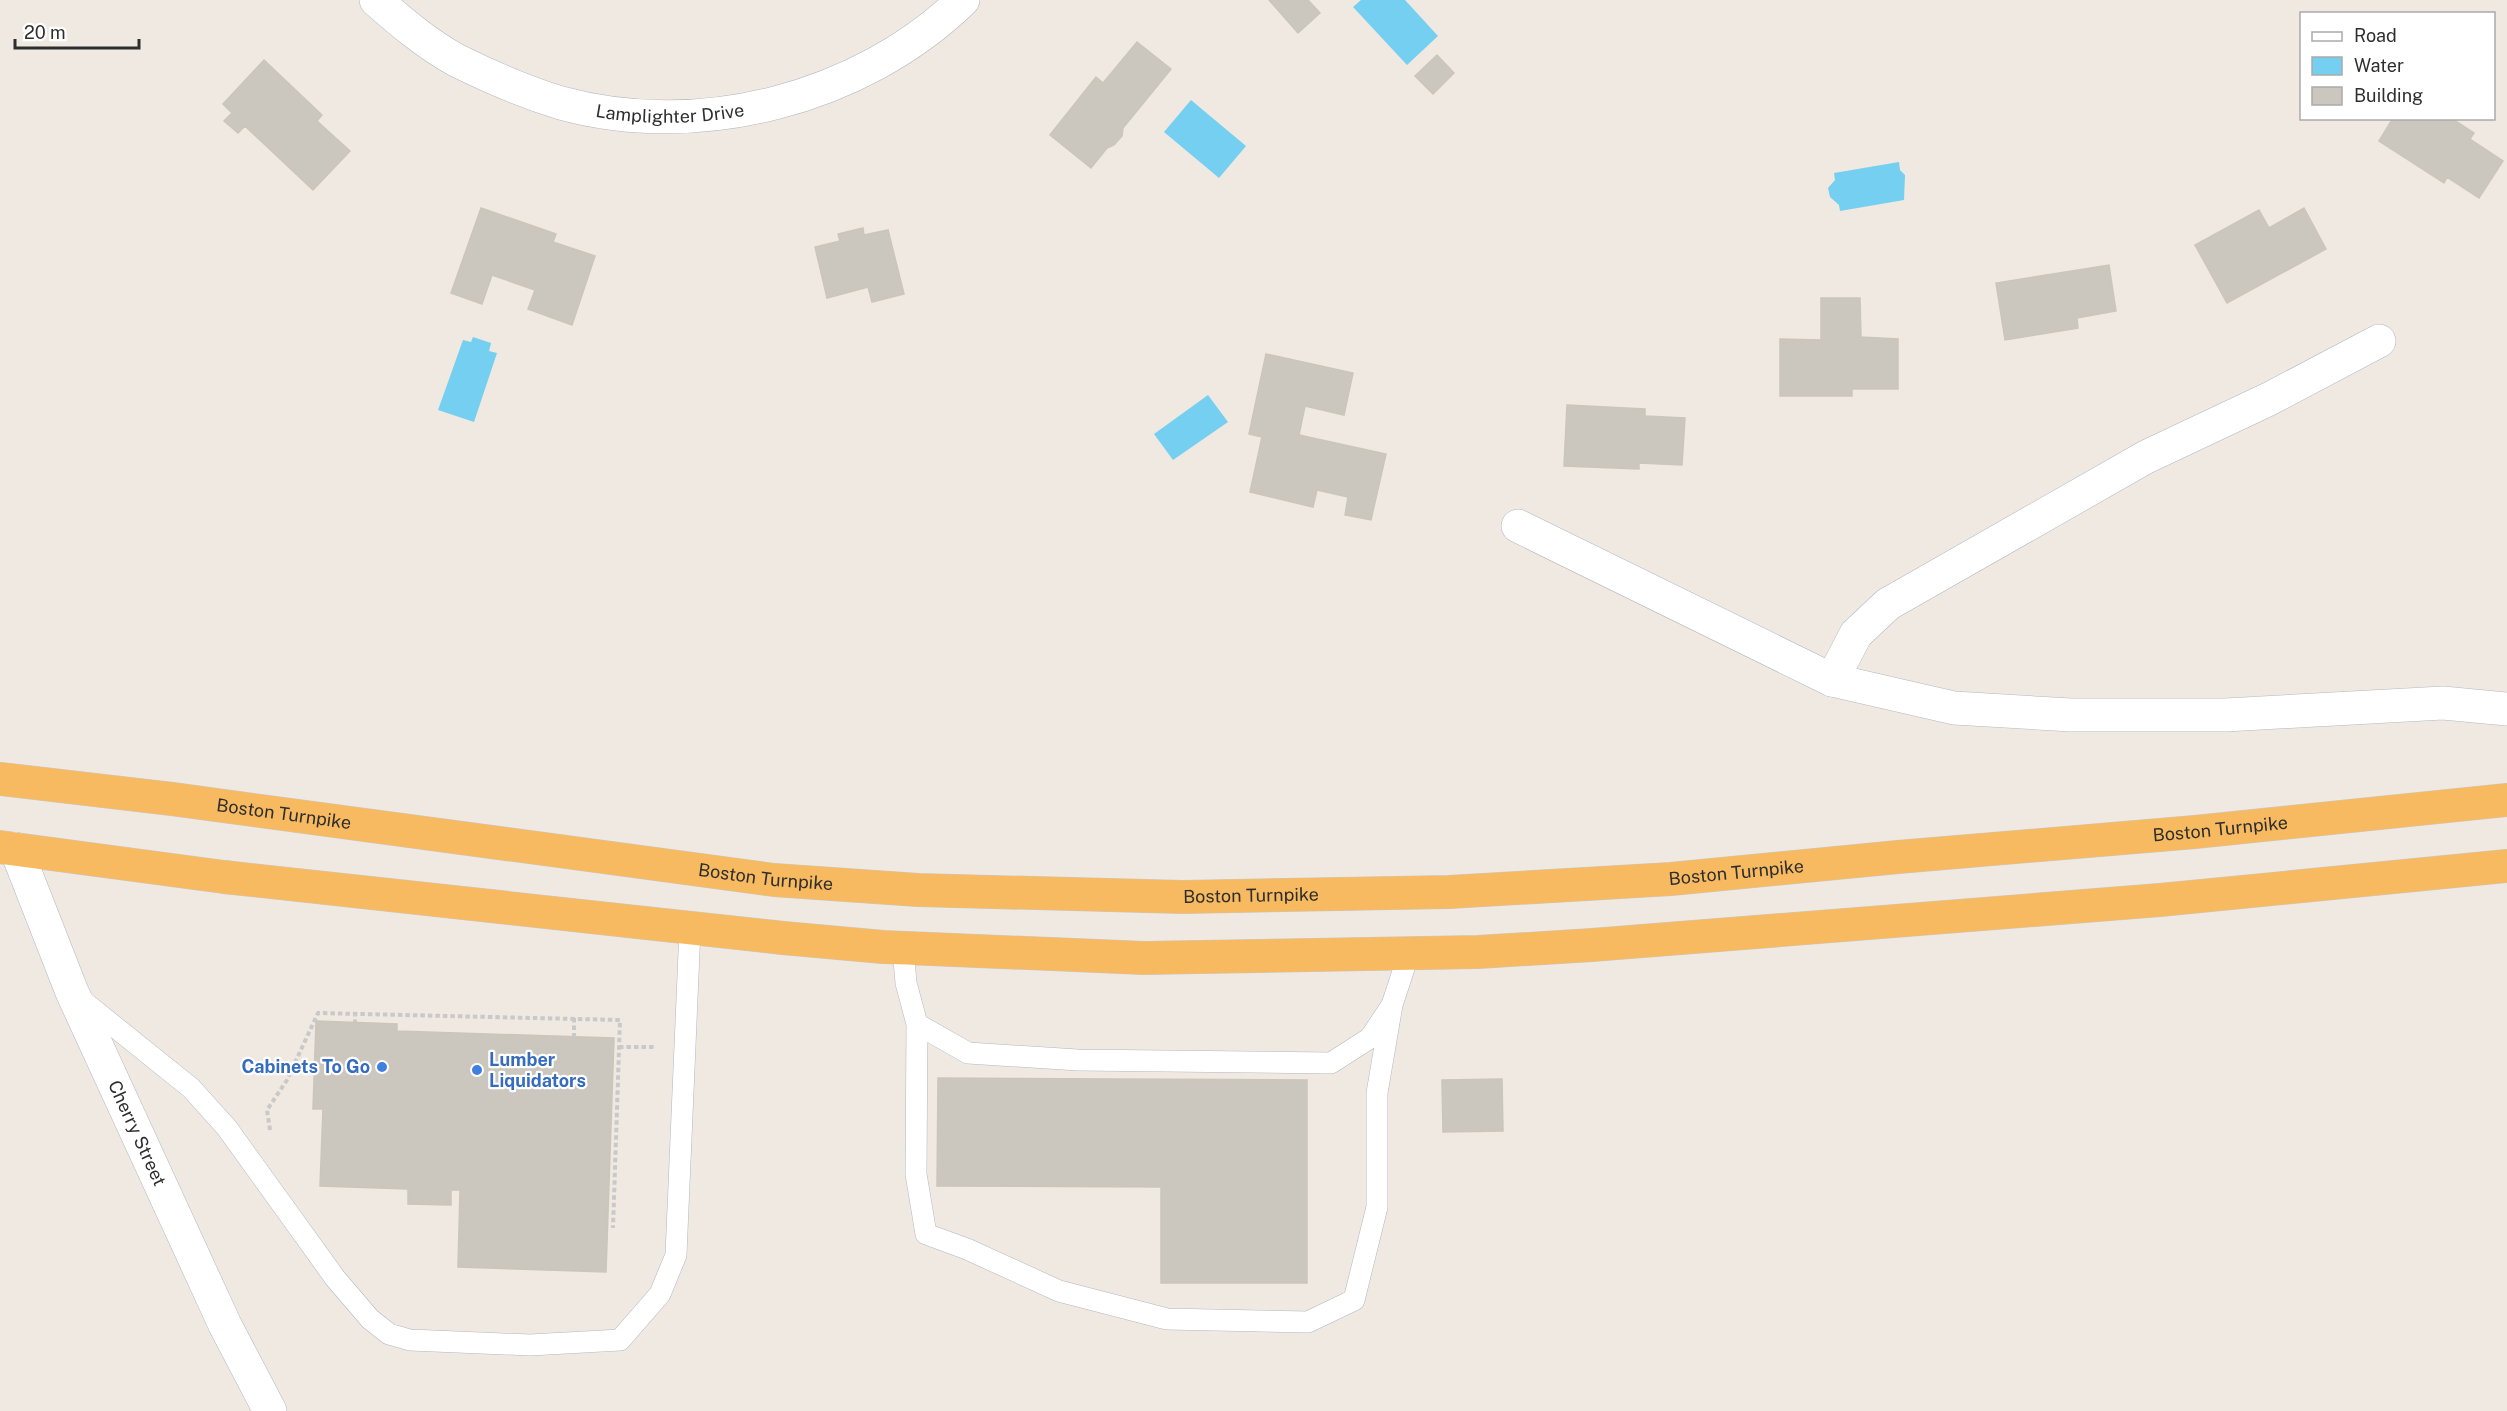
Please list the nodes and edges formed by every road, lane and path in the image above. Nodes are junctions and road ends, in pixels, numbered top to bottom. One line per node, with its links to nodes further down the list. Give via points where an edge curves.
1 (376, 0): 2 (street, Lamplighter Drive, via 406,27 454,59 507,84 563,103 620,113 679,116 737,111 795,98 849,77 900,49)
2 (963, 0)
3 (2379, 341): 5 (street, via 2146,457 1888,604 1856,634)
4 (1518, 526): 5 (street)
5 (1832, 680): 6 (street, via 1954,708 2072,716 2225,715 2443,703)
6 (2507, 709)
7 (0, 779): 8 (highway, Boston Turnpike, via 774,880 918,890 1183,897 1449,892 1671,879)
8 (2507, 800)
9 (8, 848): 11 (highway); 14 (street, Cherry Street)
10 (2507, 866): 13 (highway, via 2160,900 1698,938)
11 (690, 929): 12 (highway); 21 (lane, via 676,1255 660,1294 620,1340 530,1345 410,1340 389,1334 370,1319 335,1278)
12 (903, 948): 13 (highway, via 1144,958); 19 (lane, via 906,982)
13 (1409, 953): 15 (lane)
14 (72, 992): 21 (lane, via 191,1088 227,1128); 23 (street, Cherry Street, via 225,1324)
15 (1392, 1005): 19 (lane, via 1370,1038 1331,1063 1078,1060 969,1053); 19 (lane, via 1377,1093 1377,1207 1354,1300 1308,1322 1167,1319 1059,1291 926,1234 916,1174)
16 (355, 1012): 17 (path); 18 (path); 21 (path, via 318,1013 287,1080 267,1110 276,1170)
17 (574, 1018): 20 (path); 22 (path, via 620,1020)
18 (355, 1022)
19 (917, 1024)
20 (574, 1037)
21 (272, 1192)
22 (613, 1227)
23 (270, 1411)

